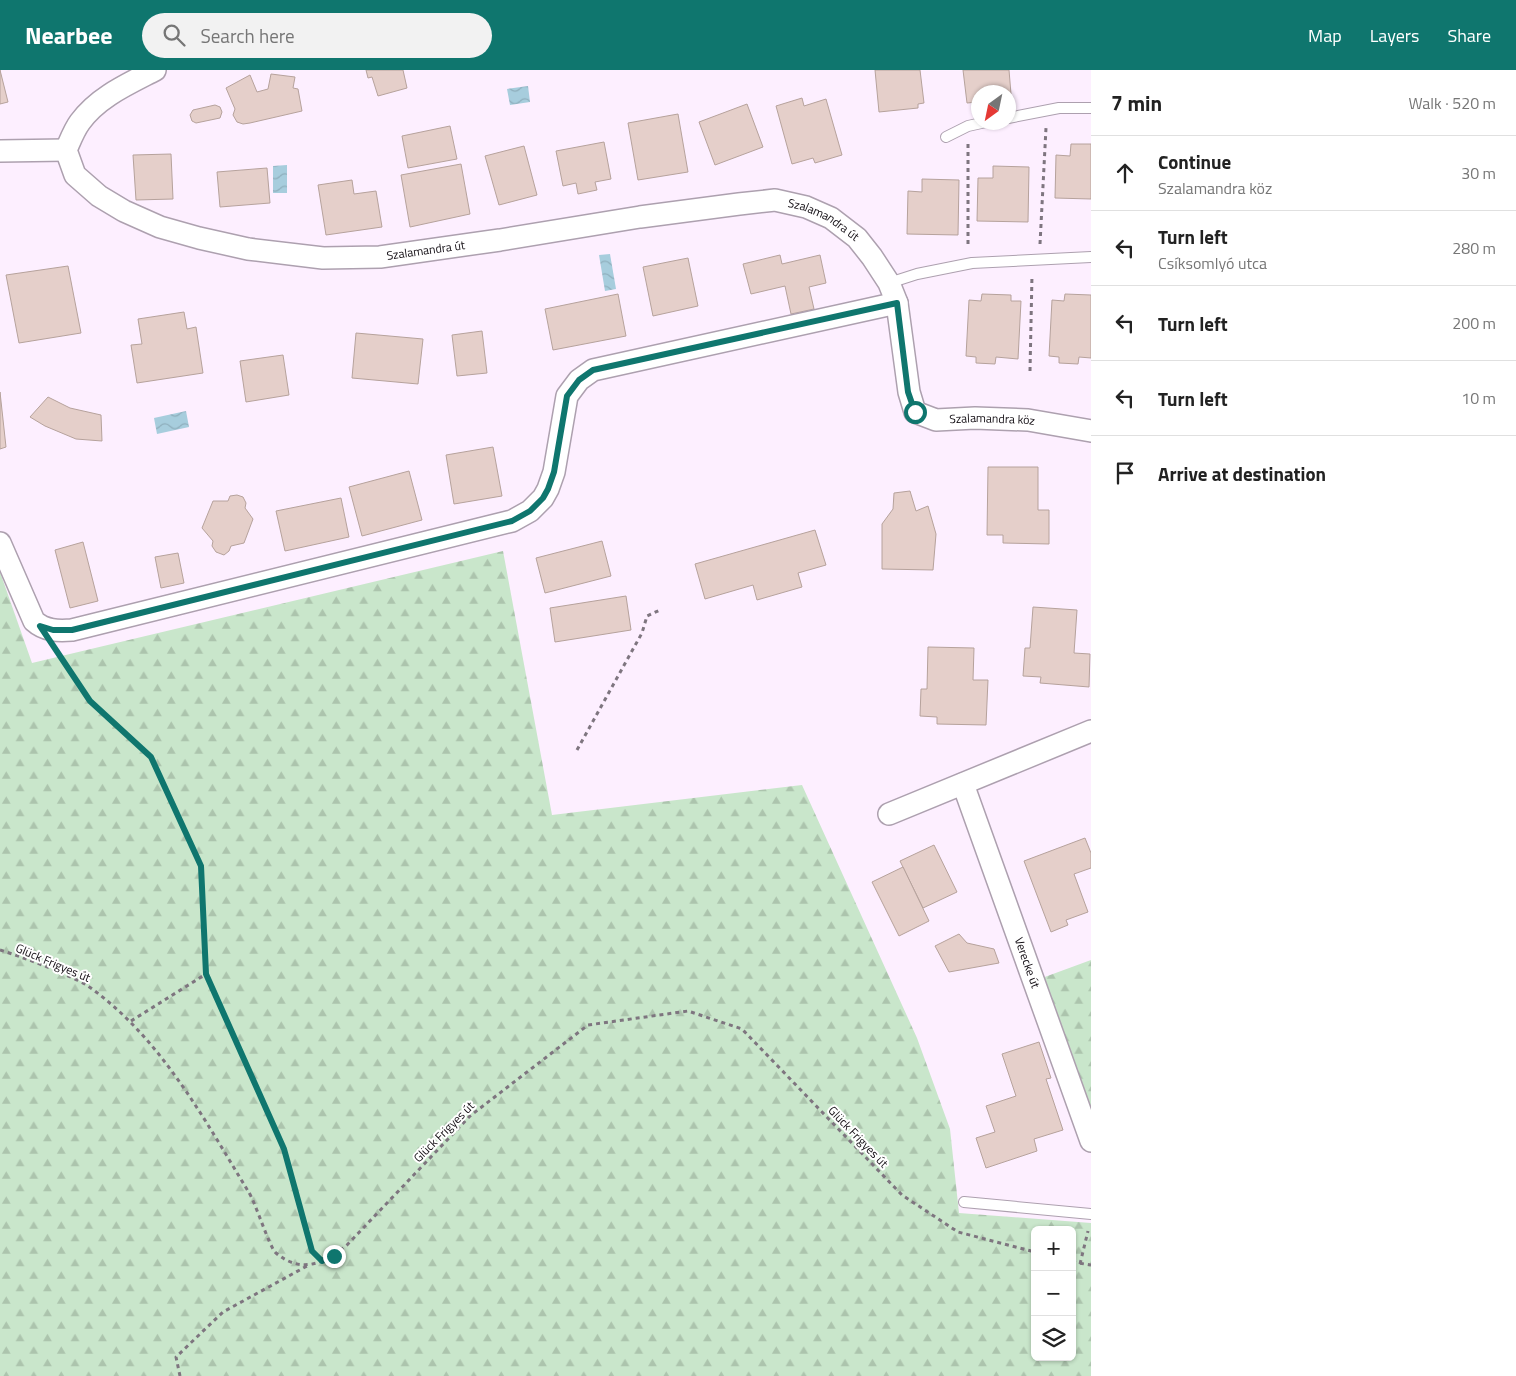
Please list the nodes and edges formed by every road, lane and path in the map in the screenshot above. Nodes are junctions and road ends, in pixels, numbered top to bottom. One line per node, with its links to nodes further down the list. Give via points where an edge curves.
1 (155, 70): 8 (street, via 118,89 90,110)
2 (1091, 108): 3 (lane)
3 (1047, 110): 4 (lane); 11 (path)
4 (1016, 116)
5 (971, 125): 6 (lane)
6 (968, 126): 7 (lane); 12 (path)
7 (946, 137)
8 (66, 150): 9 (street); 13 (street, Szalamandra út, via 75,175 99,196 124,211 176,231 248,249 323,258 380,258 640,217 775,200 806,207 831,218 857,238)
9 (0, 151)
10 (1091, 258): 11 (lane)
11 (1036, 260): 12 (lane); 15 (path)
12 (968, 263): 13 (lane)
13 (889, 283): 14 (street, Szalamandra út)
14 (897, 303): 16 (street, Szalamandra köz, via 908,392 915,412 936,420 1028,420); 19 (street, via 593,370 579,380 567,396 548,489 530,511 512,521 72,630)
15 (1030, 370)
16 (1091, 431)
17 (0, 543): 19 (street, via 30,616)
18 (660, 610): 21 (path, via 647,616 642,633)
19 (40, 626): 25 (path, via 90,701 151,757 201,866)
20 (1091, 731): 22 (street)
21 (577, 750)
22 (963, 784): 23 (street); 27 (street, Verecke út)
23 (888, 814)
24 (0, 950): 26 (path, Glück Frigyes út, via 86,984)
25 (206, 974): 26 (path); 32 (path, via 284,1149 312,1251)
26 (131, 1021): 35 (path, Glück Frigyes út, via 185,1088 252,1197 274,1252 294,1264)
27 (1091, 1141)
28 (964, 1202): 29 (lane)
29 (1091, 1214)
30 (1091, 1225): 34 (path)
31 (1031, 1251): 32 (path, Glück Frigyes út, via 958,1232 902,1195 742,1028 688,1011 588,1025 470,1116 347,1245)
32 (322, 1261): 35 (path, Glück Frigyes út)
33 (1076, 1263): 34 (path)
34 (1080, 1264): 36 (path)
35 (308, 1265): 37 (path, via 223,1312 176,1357)
36 (1091, 1265)
37 (180, 1376)

